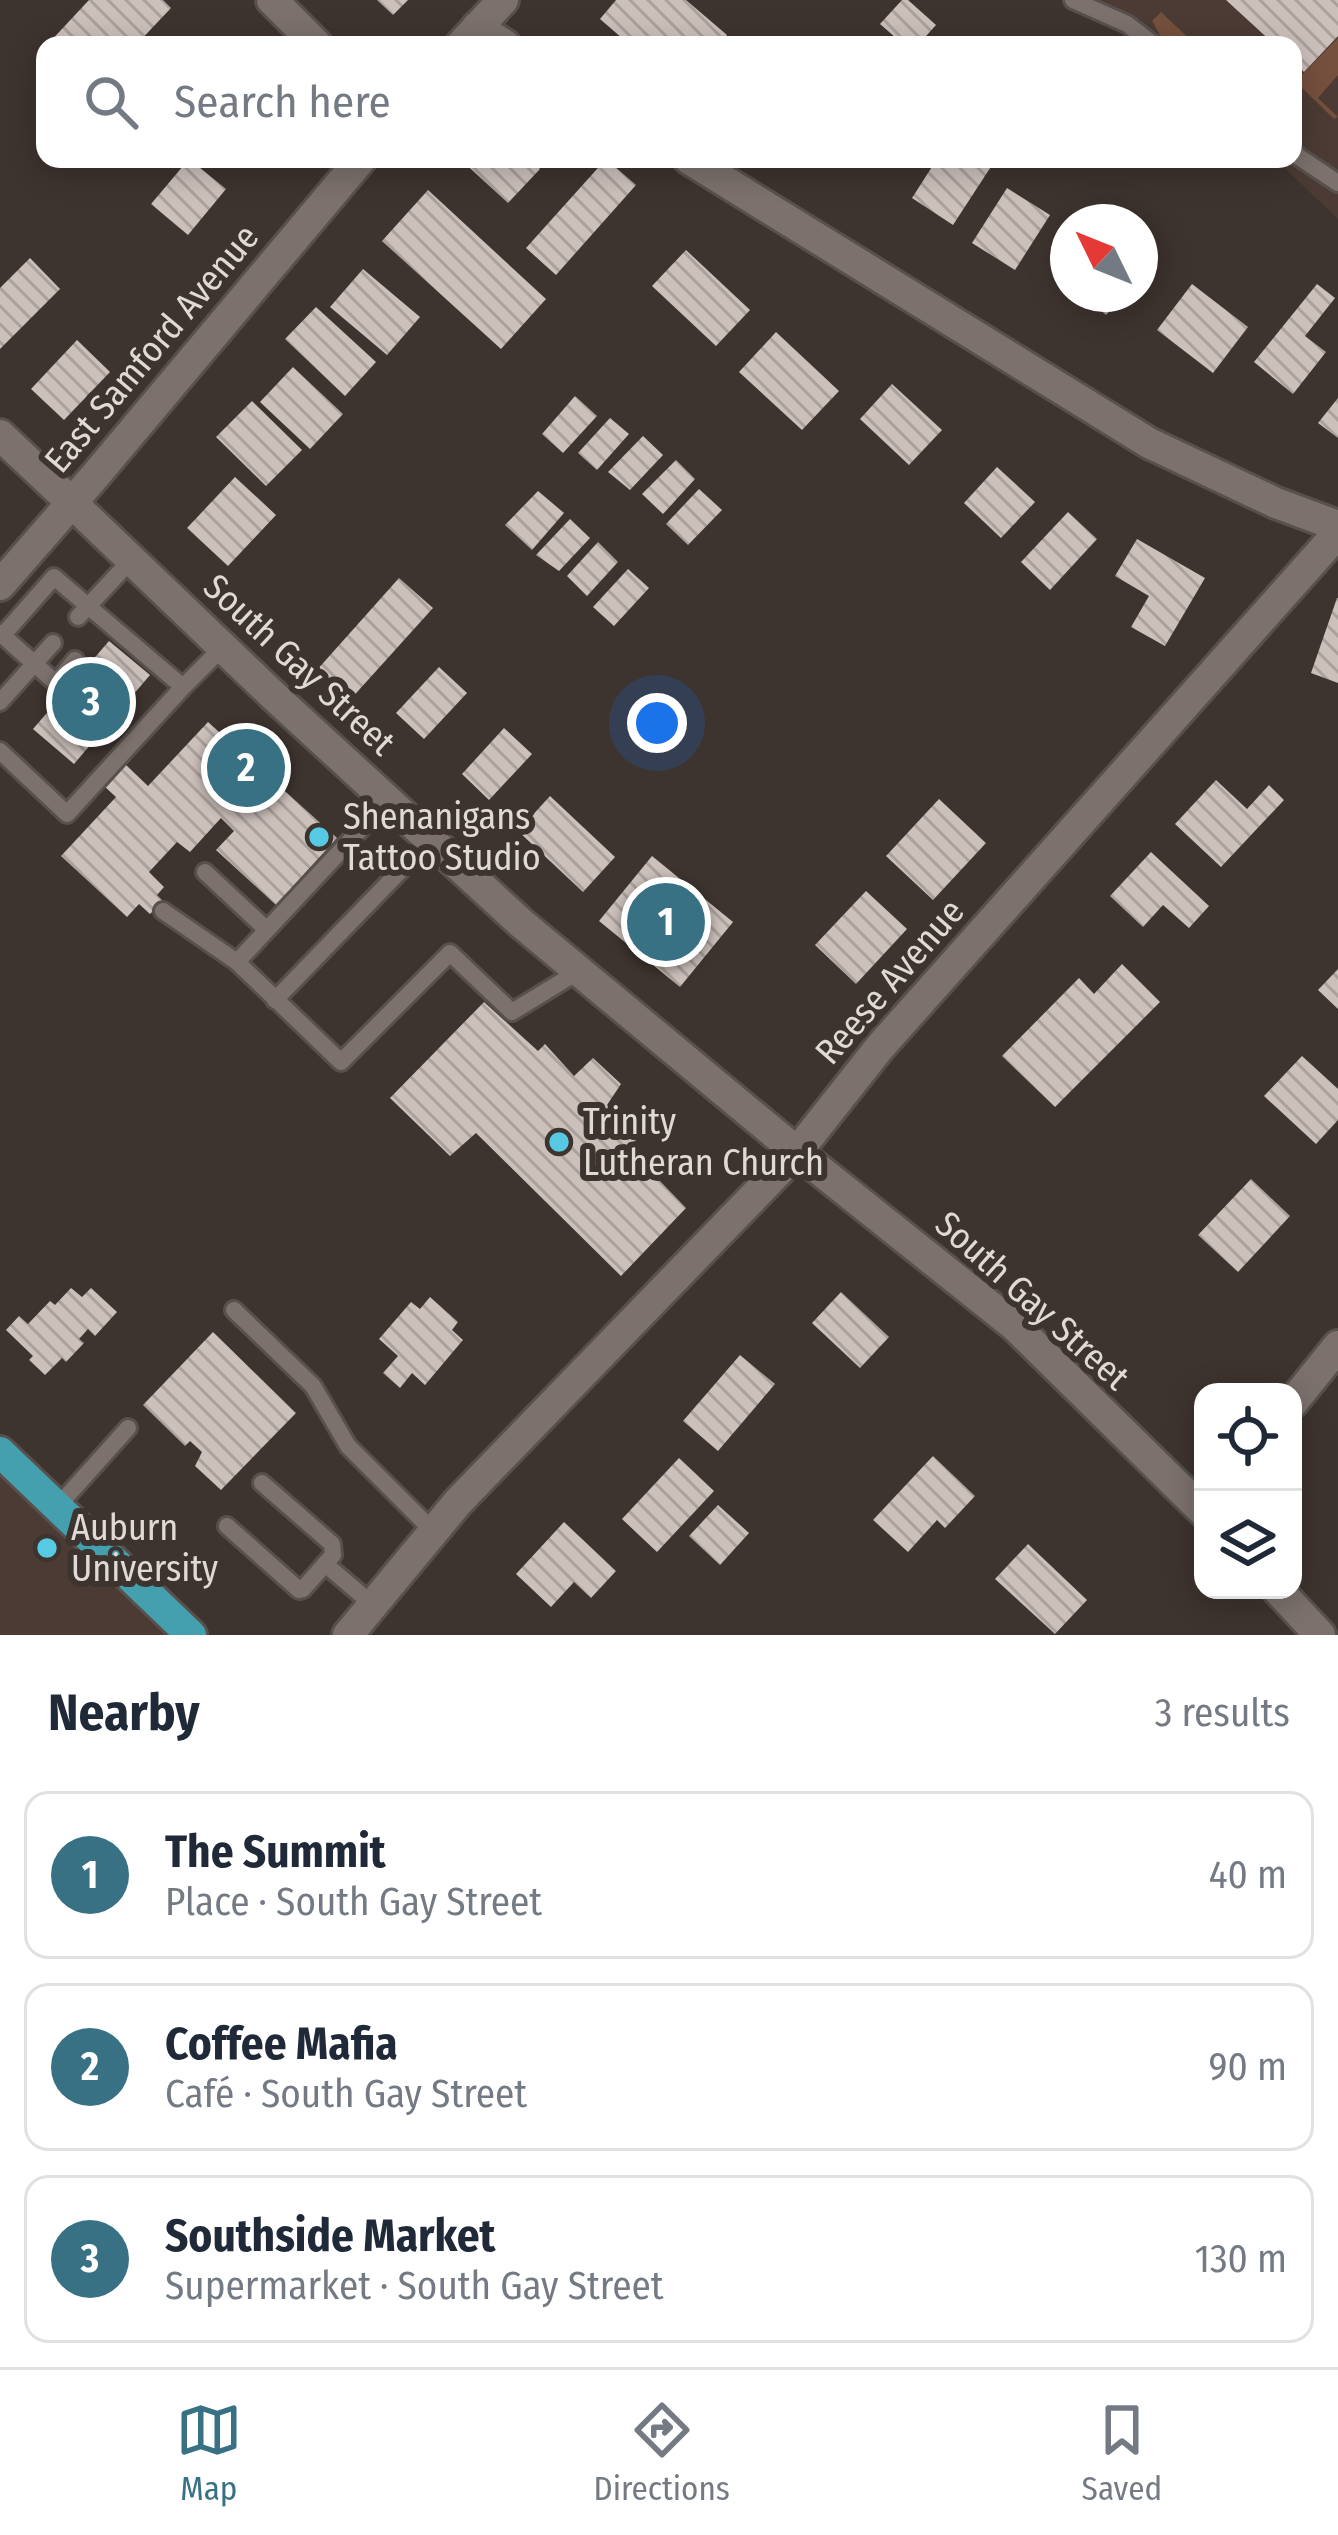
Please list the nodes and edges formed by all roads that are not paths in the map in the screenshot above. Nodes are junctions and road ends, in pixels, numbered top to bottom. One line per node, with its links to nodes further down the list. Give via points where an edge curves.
1 (272, 0): 4 (street)
2 (503, 0): 5 (street)
3 (1073, 0): 6 (lane)
4 (308, 36)
5 (469, 36)
6 (1142, 36)
7 (1302, 159): 10 (lane)
8 (353, 168): 12 (street, East Samford Avenue)
9 (704, 168): 13 (street, via 1149,443)
10 (1338, 183)
11 (0, 435): 12 (street, South Gay Street)
12 (72, 502): 14 (street, South Gay Street); 15 (street, East Samford Avenue)
13 (1338, 530): 33 (street, Reese Avenue, via 880,1047)
14 (132, 559): 16 (lane); 19 (street, South Gay Street)
15 (0, 585)
16 (83, 611): 17 (lane, via 54,577); 22 (lane)
17 (2, 634): 21 (lane)
18 (53, 643): 21 (lane)
19 (223, 647): 22 (lane); 25 (street, South Gay Street)
20 (75, 660): 21 (lane, via 56,683)
21 (35, 663): 23 (lane)
22 (183, 687): 24 (lane, via 67,814)
23 (0, 702)
24 (0, 751)
25 (388, 800): 26 (street, South Gay Street); 29 (lane)
26 (430, 840): 31 (street, South Gay Street); 32 (lane)
27 (205, 872): 29 (lane)
28 (163, 910): 30 (lane)
29 (266, 928): 30 (lane)
30 (236, 962): 32 (lane)
31 (579, 971): 32 (lane, via 512,1012 450,953 341,1062); 33 (street, South Gay Street)
32 (275, 1000)
33 (797, 1152): 40 (street, South Gay Street, via 1015,1326); 43 (street, Reese Avenue)
34 (234, 1310): 43 (lane, via 313,1386 348,1446)
35 (1338, 1346): 36 (street)
36 (1302, 1391)
37 (128, 1428): 41 (lane)
38 (0, 1452): 41 (main road)
39 (262, 1483): 44 (lane, via 332,1544)
40 (1194, 1502)
41 (58, 1506): 47 (main road)
42 (227, 1526): 44 (lane, via 299,1590)
43 (434, 1531): 46 (street, Reese Avenue)
44 (325, 1564): 46 (lane)
45 (1286, 1599): 49 (street)
46 (372, 1604): 48 (street, Reese Avenue)
47 (191, 1635)
48 (348, 1635)
49 (1320, 1635)

